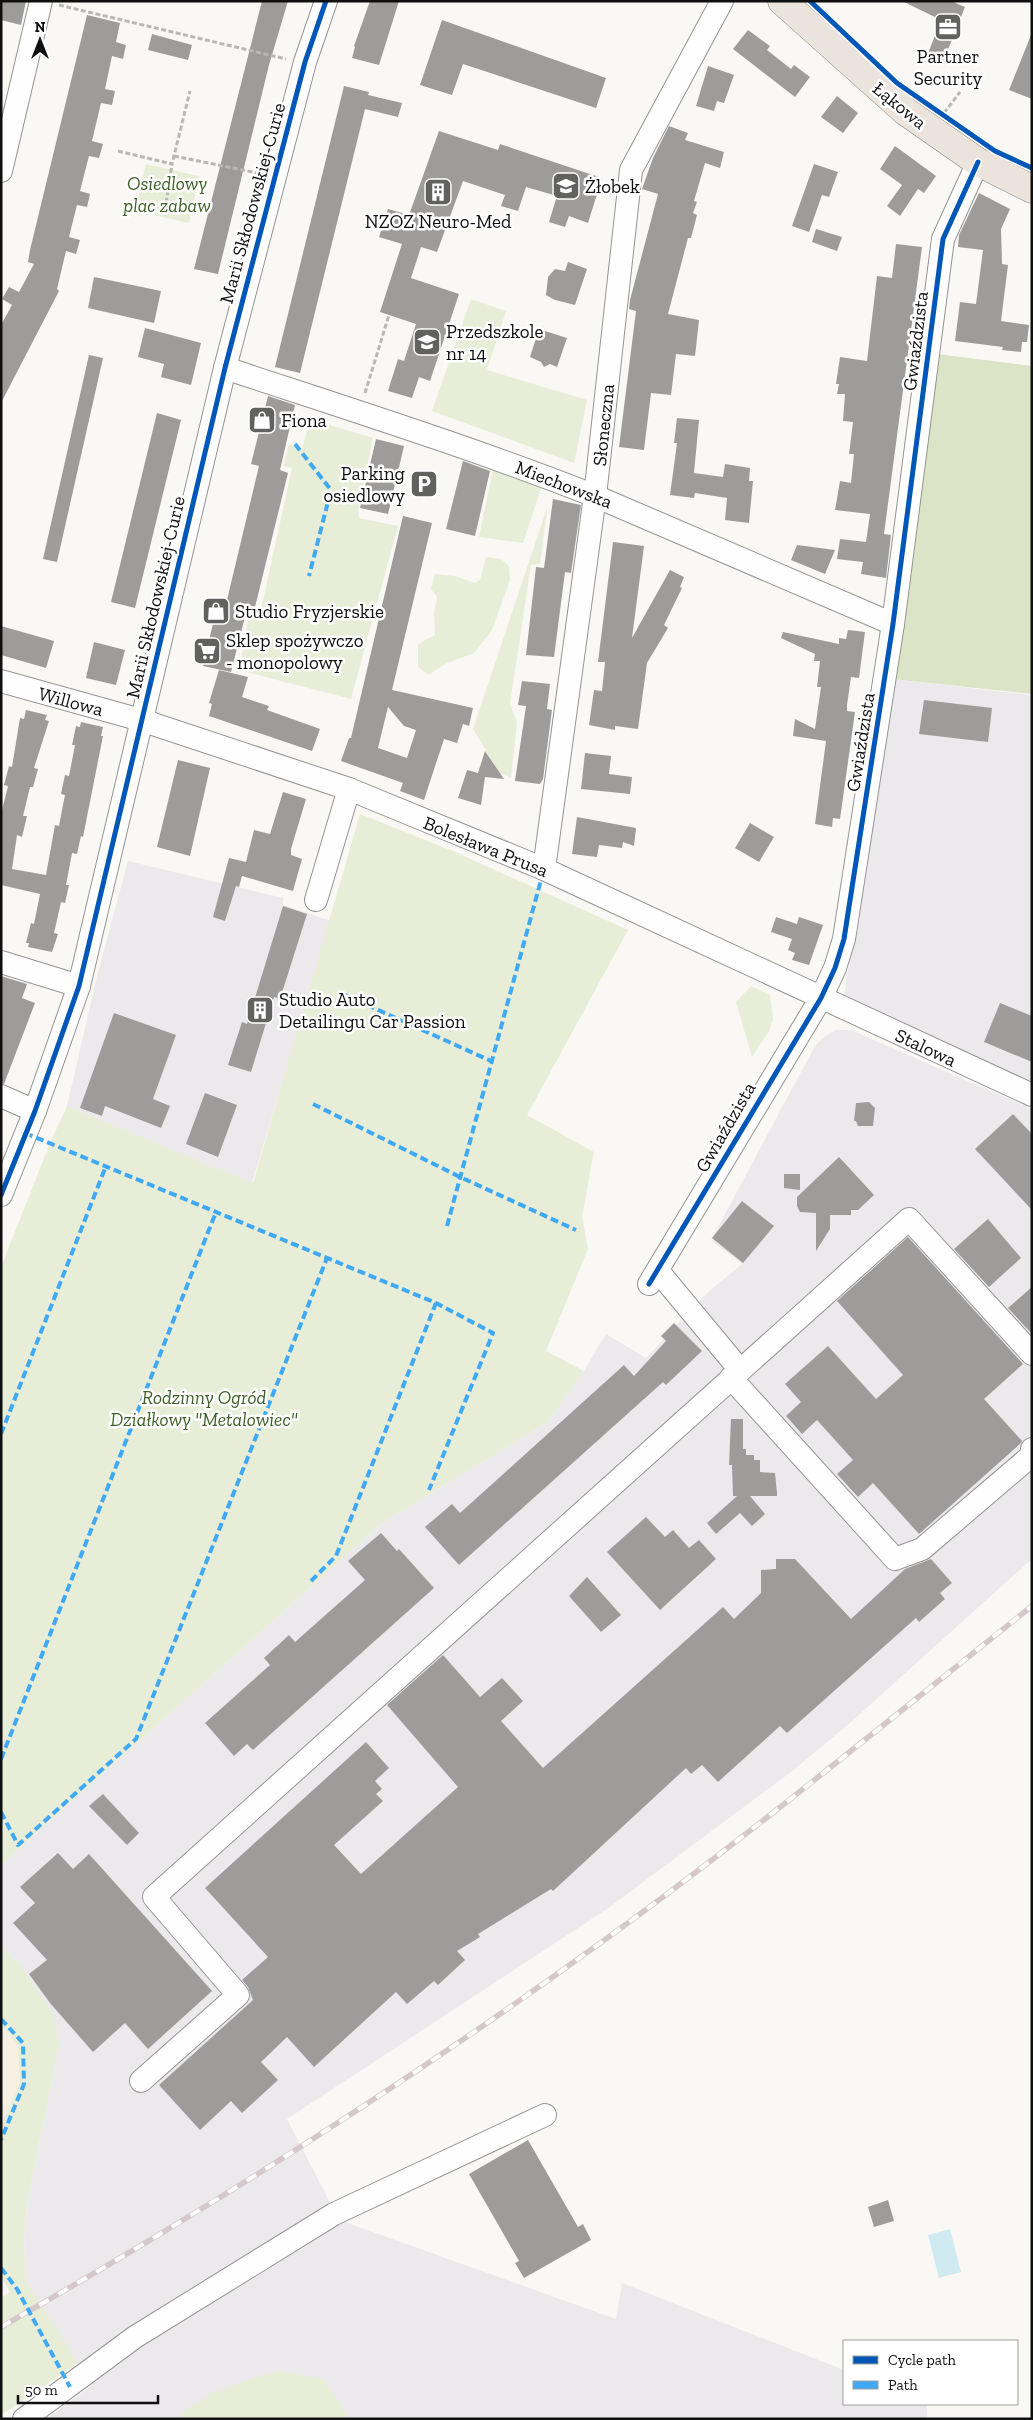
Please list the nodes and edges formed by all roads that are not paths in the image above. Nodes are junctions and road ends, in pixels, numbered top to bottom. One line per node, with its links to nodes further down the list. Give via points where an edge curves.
1 (326, 1): 8 (street, Marii Skłodowskiej-Curie, via 305,62)
2 (722, 1): 9 (street, Słoneczna, via 631,170)
3 (782, 1): 5 (main road, Łąkowa, via 905,111)
4 (47, 2): 6 (street)
5 (978, 162): 7 (main road, Łąkowa); 10 (street, Gwiaździsta, via 943,239)
6 (1, 171)
7 (1032, 189)
8 (225, 368): 9 (street, Miechowska, via 442,439); 12 (street, Marii Skłodowskiej-Curie)
9 (595, 496): 10 (street, Miechowska); 14 (street, Słoneczna)
10 (893, 624): 18 (street, Gwiaździsta, via 844,939)
11 (2, 686): 12 (street, Willowa)
12 (141, 720): 13 (street, Bolesława Prusa); 17 (street, Marii Skłodowskiej-Curie)
13 (349, 789): 14 (street, Bolesława Prusa); 15 (street)
14 (544, 869): 18 (street, Bolesława Prusa)
15 (316, 900)
16 (1, 962): 17 (street)
17 (79, 986): 21 (street, Marii Skłodowskiej-Curie)
18 (821, 998): 19 (street, Stalowa); 24 (street, Gwiaździsta, via 653,1278)
19 (1032, 1095)
20 (1, 1096): 21 (street)
21 (35, 1111): 22 (street, Marii Skłodowskiej-Curie)
22 (1, 1195)
23 (1032, 1354): 24 (street, via 909,1219)
24 (735, 1374): 25 (street, via 895,1559 922,1550 1031,1456); 26 (street, via 154,1897 238,1994)
25 (1032, 1449)
26 (141, 2081)
27 (545, 2115): 28 (street, via 334,2214 135,2337)
28 (24, 2419)

